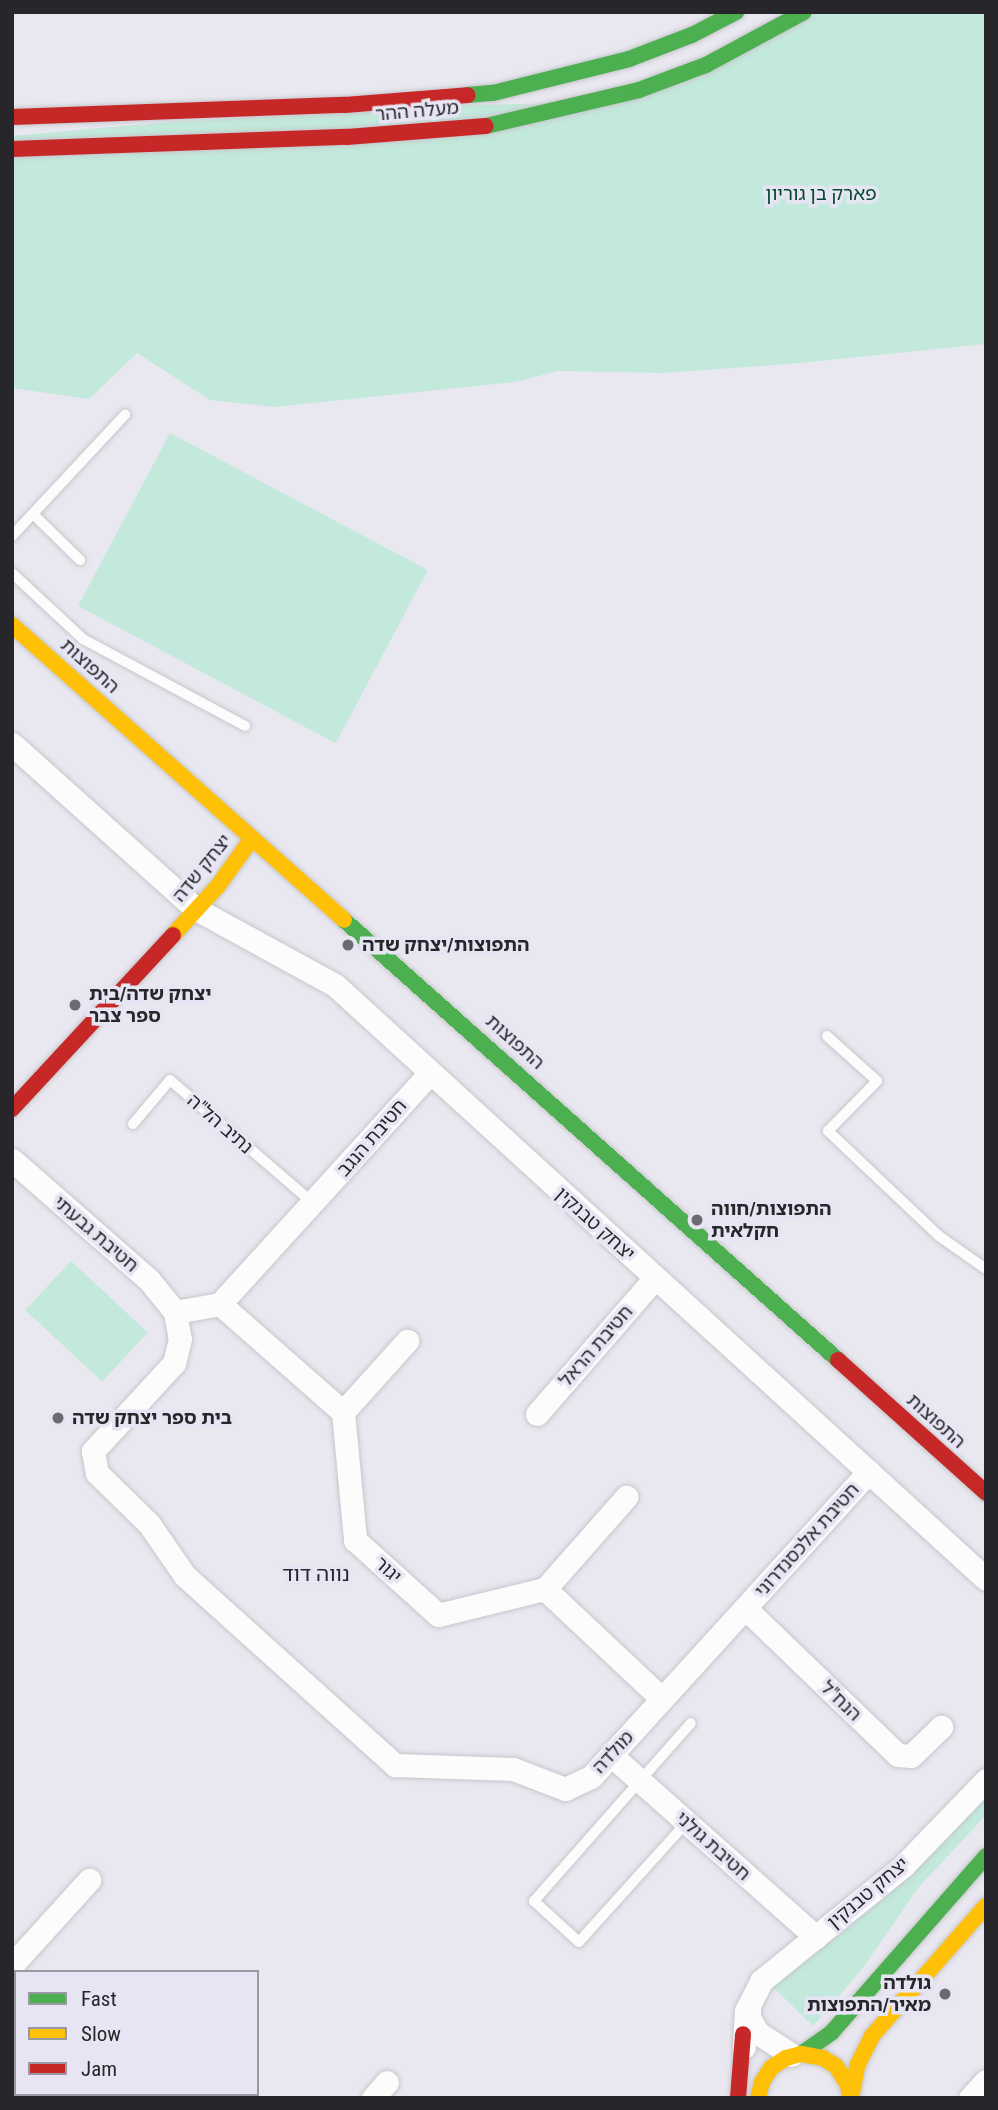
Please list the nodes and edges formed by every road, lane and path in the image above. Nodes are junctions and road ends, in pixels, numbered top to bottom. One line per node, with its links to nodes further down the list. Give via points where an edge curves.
1 (736, 12): 3 (main road, מעלה ההר, via 629,59 493,93 345,105)
2 (804, 12): 4 (main road, מעלה ההר, via 706,65 639,90 498,125 347,137)
3 (12, 117)
4 (12, 149)
5 (125, 415): 6 (lane)
6 (33, 514): 7 (lane); 8 (lane)
7 (12, 536)
8 (80, 560)
9 (12, 573): 11 (lane, via 83,639)
10 (12, 625): 13 (main road, התפוצות)
11 (245, 726)
12 (12, 744): 14 (street, יצחק טבנקין)
13 (251, 839): 14 (main road, יצחק שדה, via 229,873); 29 (main road, התפוצות)
14 (185, 905): 16 (street, יצחק טבנקין, via 335,985); 17 (main road, יצחק שדה)
15 (827, 1036): 21 (lane, via 877,1081 828,1131 939,1236)
16 (430, 1073): 20 (street, חטיבת הנגב); 22 (street, יצחק טבנקין)
17 (12, 1109)
18 (133, 1124): 20 (lane, נתיב הל"ה, via 170,1080)
19 (12, 1160): 24 (street, חטיבת גבעתי, via 149,1280)
20 (314, 1204): 23 (street, חטיבת הנגב)
21 (986, 1269)
22 (655, 1278): 27 (street, חטיבת הראל); 28 (street, יצחק טבנקין)
23 (220, 1304): 24 (street); 26 (street)
24 (175, 1312): 37 (street, מולדה, via 180,1339 174,1363 93,1451 97,1473 149,1524 185,1576 394,1765 513,1769 565,1789 591,1777)
25 (407, 1341): 26 (street)
26 (343, 1412): 32 (street, יגור, via 355,1540 438,1615)
27 (537, 1414)
28 (869, 1472): 31 (street, יצחק טבנקין); 33 (street, חטיבת אלכסנדרוני)
29 (986, 1493)
30 (626, 1497): 32 (street)
31 (986, 1579)
32 (545, 1589): 34 (street)
33 (745, 1608): 34 (street, מולדה); 36 (street, הנח"ל, via 898,1755 911,1756)
34 (662, 1698): 37 (street, מולדה)
35 (691, 1723): 39 (lane)
36 (941, 1727)
37 (611, 1755): 39 (street, חטיבת גולני)
38 (986, 1780): 44 (street, יצחק טבנקין, via 903,1866)
39 (641, 1781): 40 (street, חטיבת גולני); 40 (lane, via 534,1901 579,1942)
40 (686, 1823): 44 (street, חטיבת גולני)
41 (986, 1856): 47 (main road, via 831,2032)
42 (89, 1880): 45 (street)
43 (986, 1906): 50 (main road, via 872,2036 857,2066)
44 (816, 1937): 46 (street, יצחק טבנקין, via 761,1981)
45 (12, 1965)
46 (749, 2002): 47 (street, via 754,2029 772,2045); 49 (street, יצחק טבנקין, via 743,2034)
47 (797, 2054): 49 (main road, via 771,2068); 50 (main road, via 823,2058 835,2066)
48 (986, 2081): 51 (street)
49 (752, 2095)
50 (851, 2098)
51 (970, 2098)

